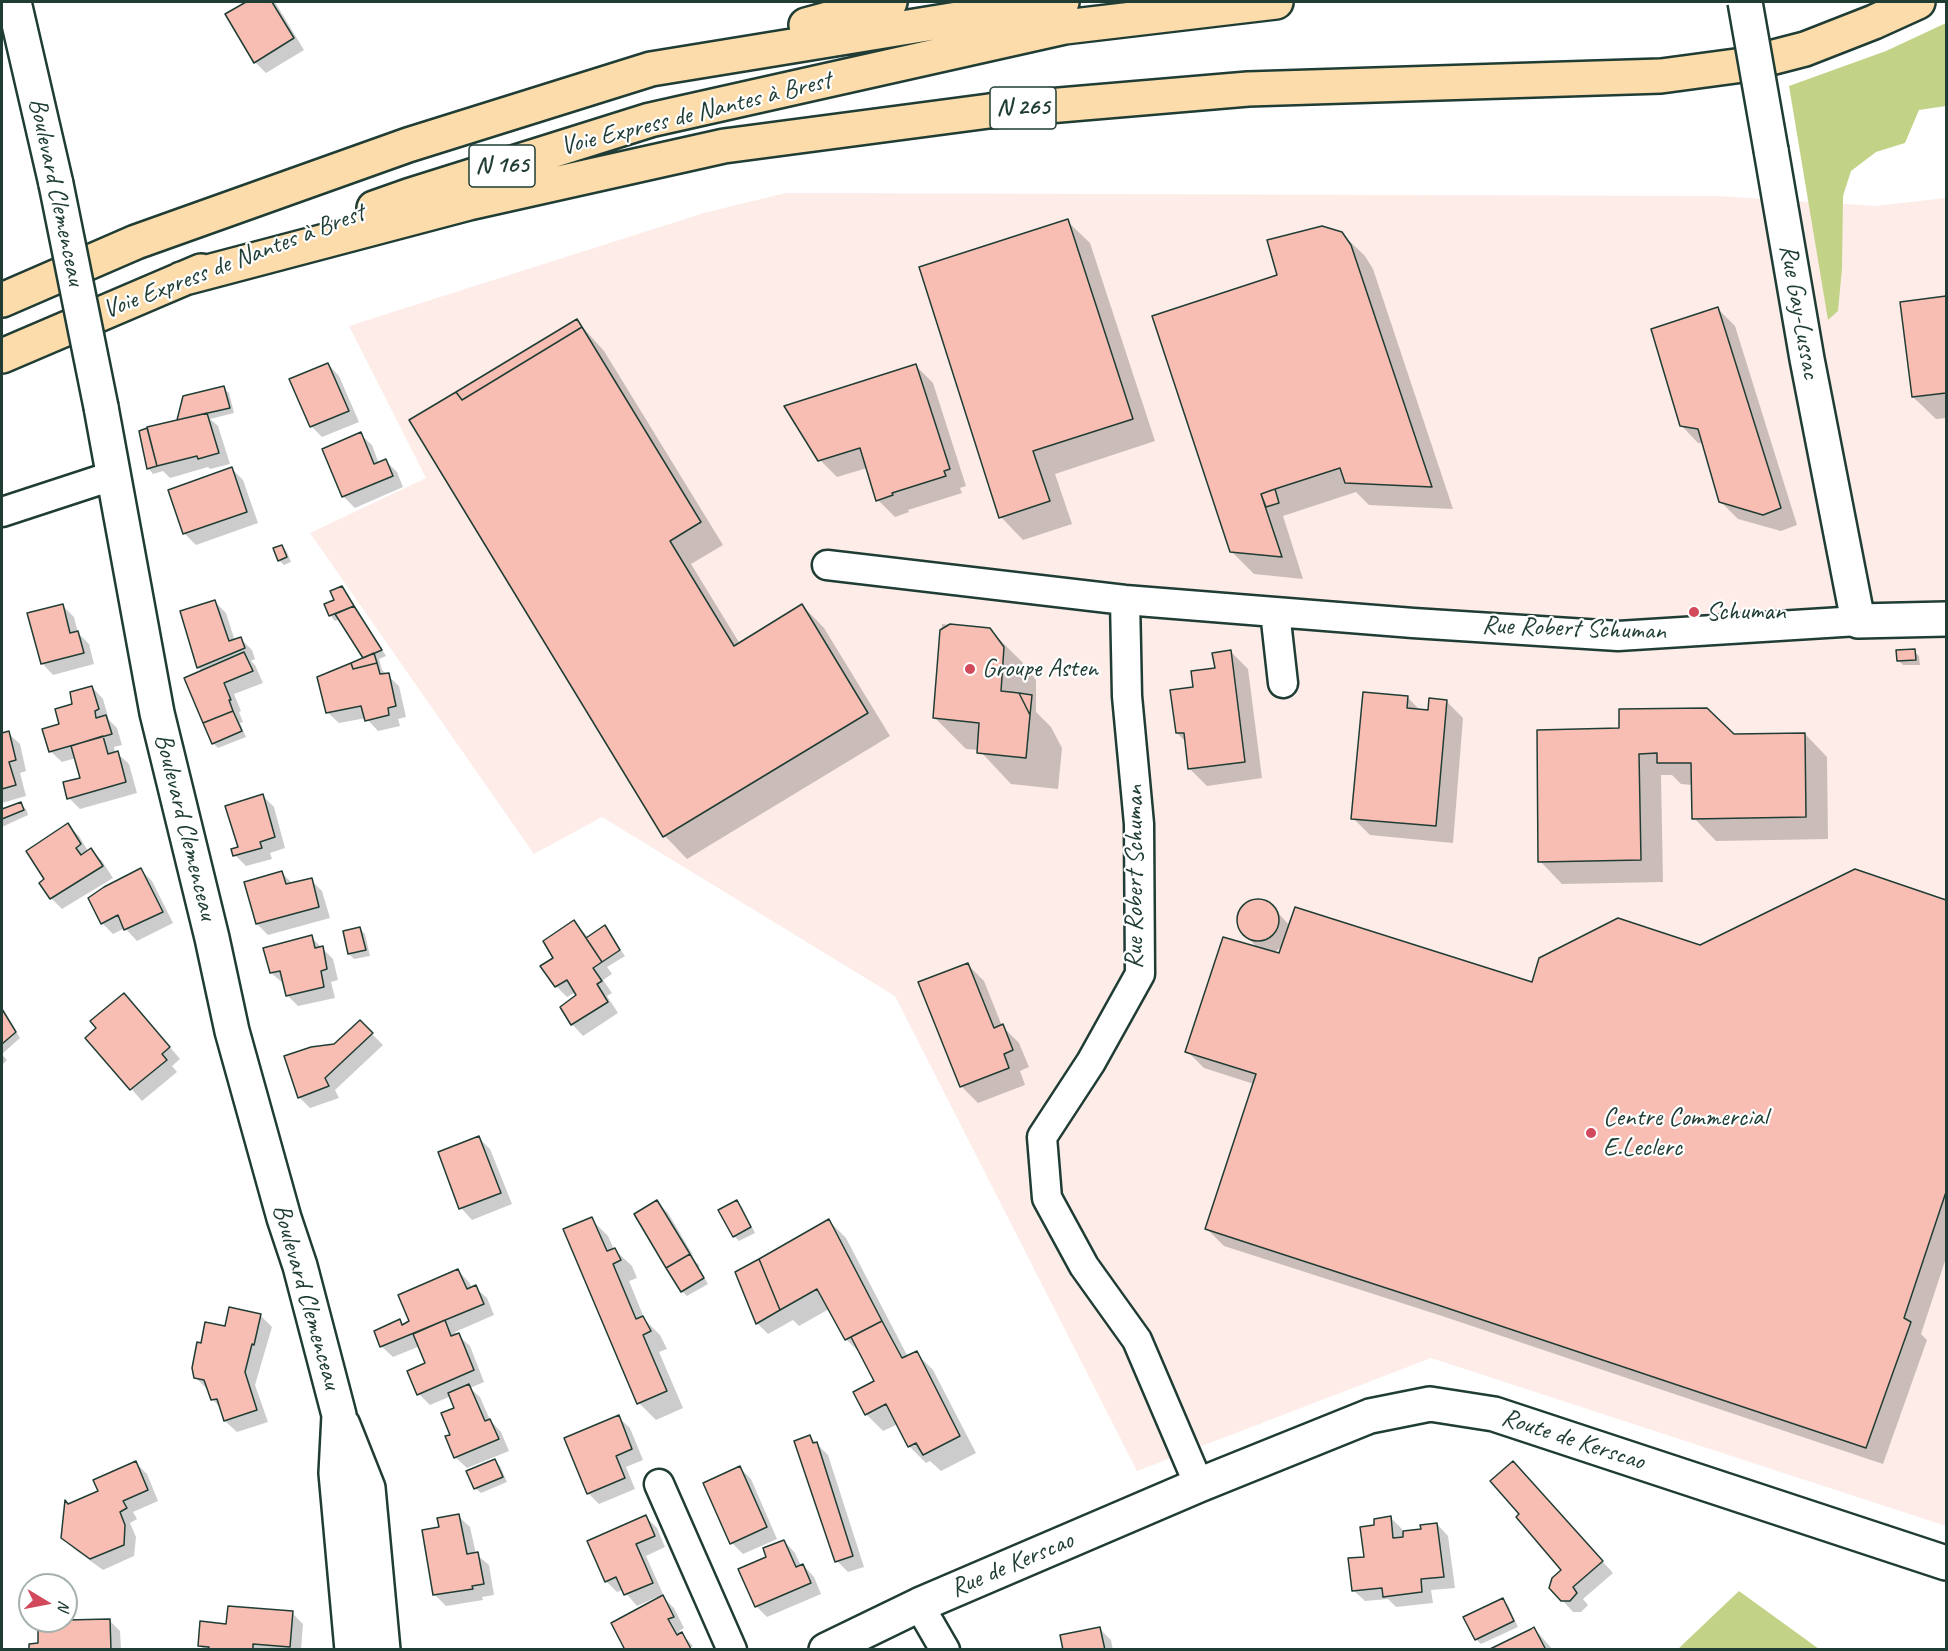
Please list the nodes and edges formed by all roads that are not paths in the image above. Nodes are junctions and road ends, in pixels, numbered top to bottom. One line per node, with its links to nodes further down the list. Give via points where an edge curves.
1 (14, 2): 11 (street, Boulevard Clemenceau, bridge, via 56,184)
2 (890, 2): 7 (highway)
3 (1062, 2): 7 (highway, Voie Express de Nantes à Brest / N 165)
4 (1276, 2): 8 (highway, Voie Express de Nantes à Brest / N 165, via 1065,27 650,120 408,196)
5 (1745, 2): 17 (street, Rue Gay-Lussac, bridge, via 1807,359)
6 (1918, 2): 8 (highway, N 265, via 1805,50 1660,76 1248,89 989,111 724,146 469,203)
7 (651, 69): 9 (highway, Voie Express de Nantes à Brest / N 165, via 408,144 136,242)
8 (181, 279): 10 (highway, Voie Express de Nantes à Brest / N 165)
9 (2, 300)
10 (2, 356)
11 (112, 476): 12 (street); 19 (street, Boulevard Clemenceau, via 157,713 232,1031)
12 (2, 512)
13 (826, 565): 14 (street, Rue Robert Schuman)
14 (1125, 600): 15 (street, Rue Robert Schuman); 21 (street, Rue Robert Schuman, via 1127,696 1139,824 1140,974 1091,1062 1042,1137 1046,1188 1047,1198 1084,1266 1137,1340)
15 (1275, 612): 17 (street, Rue Robert Schuman, via 1618,636); 18 (street)
16 (1947, 619): 17 (street, Rue Robert Schuman)
17 (1858, 621)
18 (1283, 682)
19 (339, 1415): 24 (street, Boulevard Clemenceau, via 336,1473); 25 (street, via 368,1488)
20 (659, 1484): 26 (street)
21 (1199, 1485): 22 (street, Route de Kerscao, via 1370,1416 1430,1404 1494,1414); 23 (street, Rue de Kerscao)
22 (1947, 1563)
23 (919, 1605): 27 (street, Rue de Kerscao); 28 (street)
24 (352, 1650)
25 (383, 1650)
26 (732, 1650)
27 (826, 1650)
28 (945, 1650)

